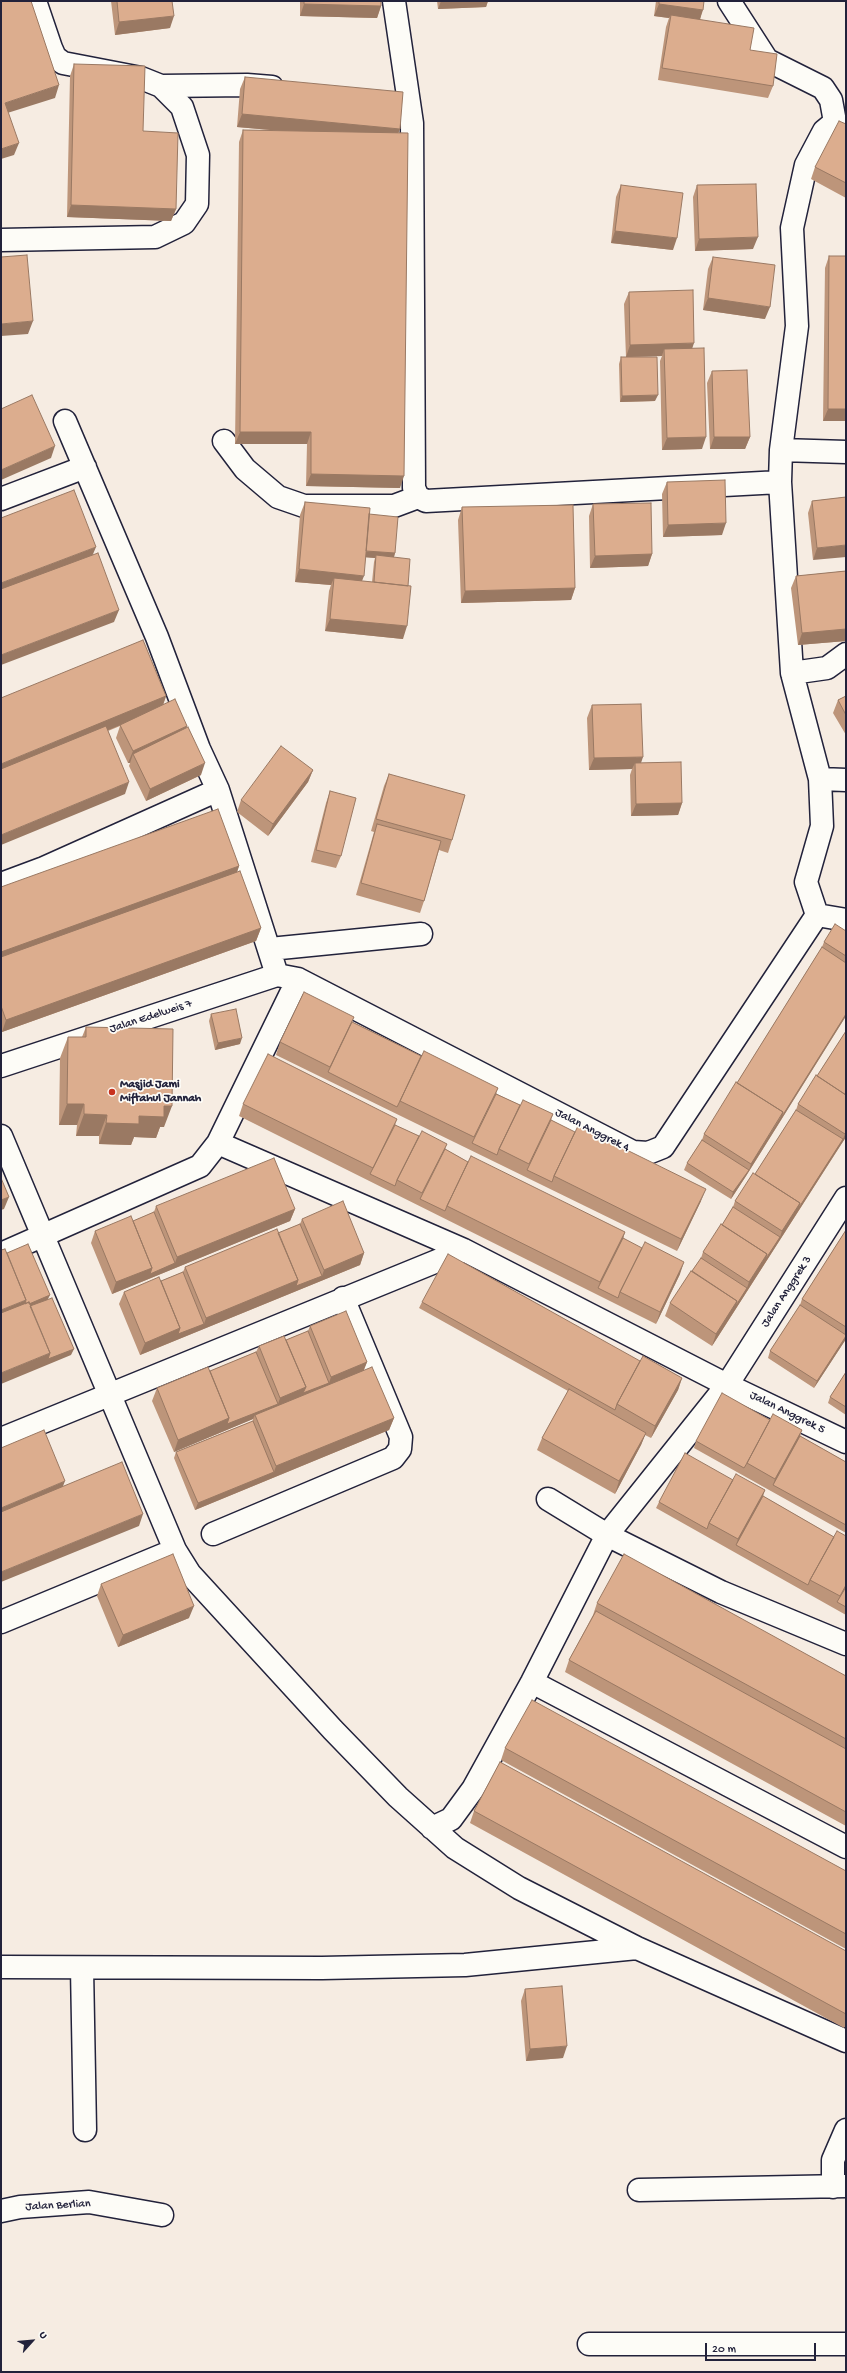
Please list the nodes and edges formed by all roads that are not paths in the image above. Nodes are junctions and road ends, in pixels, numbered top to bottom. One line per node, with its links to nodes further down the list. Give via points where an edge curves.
1 (35, 1): 4 (street, via 55,57 63,63 142,78)
2 (394, 1): 13 (street, via 399,98 412,123 414,488)
3 (729, 1): 9 (street, via 767,60 823,88 831,100 835,122 824,131 806,165 792,228 796,326)
4 (161, 86): 5 (street, via 247,85); 6 (street, via 182,107 198,155 197,204 184,223 155,237)
5 (294, 89)
6 (1, 240)
7 (65, 421): 11 (street)
8 (224, 441): 13 (street, via 245,469 278,497 304,506 394,506)
9 (781, 450): 10 (street); 12 (street)
10 (846, 452)
11 (85, 467): 14 (street); 15 (street)
12 (780, 482): 13 (street, via 426,502); 18 (street)
13 (418, 497)
14 (1, 499)
15 (157, 637): 16 (street); 21 (street, via 199,749)
16 (135, 646)
17 (846, 654): 18 (street, via 827,668)
18 (792, 673): 19 (street)
19 (820, 779): 20 (street); 23 (street, via 822,826 806,882)
20 (846, 780)
21 (218, 790): 22 (street, via 44,868); 26 (street)
22 (1, 884)
23 (817, 915): 24 (street); 27 (street, Jalan Anggrek 4, via 663,1147 648,1153 633,1152)
24 (846, 920)
25 (421, 934): 26 (street)
26 (270, 949): 27 (street)
27 (288, 977): 28 (street, Jalan Edelweis 7); 30 (street)
28 (1, 1066)
29 (1, 1136): 32 (street)
30 (218, 1144): 32 (street, via 200,1166); 33 (street, Jalan Anggrek 5)
31 (846, 1198): 36 (street, Jalan Anggrek 3)
32 (42, 1235): 34 (street); 37 (street)
33 (464, 1250): 35 (street); 36 (street, Jalan Anggrek 5)
34 (1, 1254)
35 (343, 1298): 37 (street); 41 (street, via 401,1437 400,1449 393,1458)
36 (727, 1385): 39 (street, Jalan Anggrek 5); 42 (street, Jalan Anggrek 3)
37 (108, 1395): 38 (street); 43 (street)
38 (1, 1439)
39 (846, 1442)
40 (548, 1499): 42 (street)
41 (213, 1534)
42 (608, 1535): 45 (street, via 721,1592); 46 (street, Jalan Anggrek 3)
43 (175, 1550): 44 (street); 47 (street, via 190,1574 333,1730)
44 (1, 1622)
45 (846, 1644)
46 (532, 1682): 47 (street, Jalan Anggrek 3, via 473,1789 451,1819); 48 (street)
47 (432, 1828): 49 (street, via 455,1848 519,1888)
48 (846, 1847)
49 (637, 1948): 51 (street, via 465,1965); 52 (street)
50 (1, 1967): 51 (street)
51 (82, 1968): 53 (street)
52 (846, 2041)
53 (85, 2130)
54 (846, 2130): 55 (street, via 832,2160)
55 (840, 2186): 56 (street)
56 (639, 2190)
57 (1, 2211): 58 (street, Jalan Berlian, via 20,2207 89,2202)
58 (162, 2215)
59 (589, 2344): 60 (street)
60 (846, 2344)

